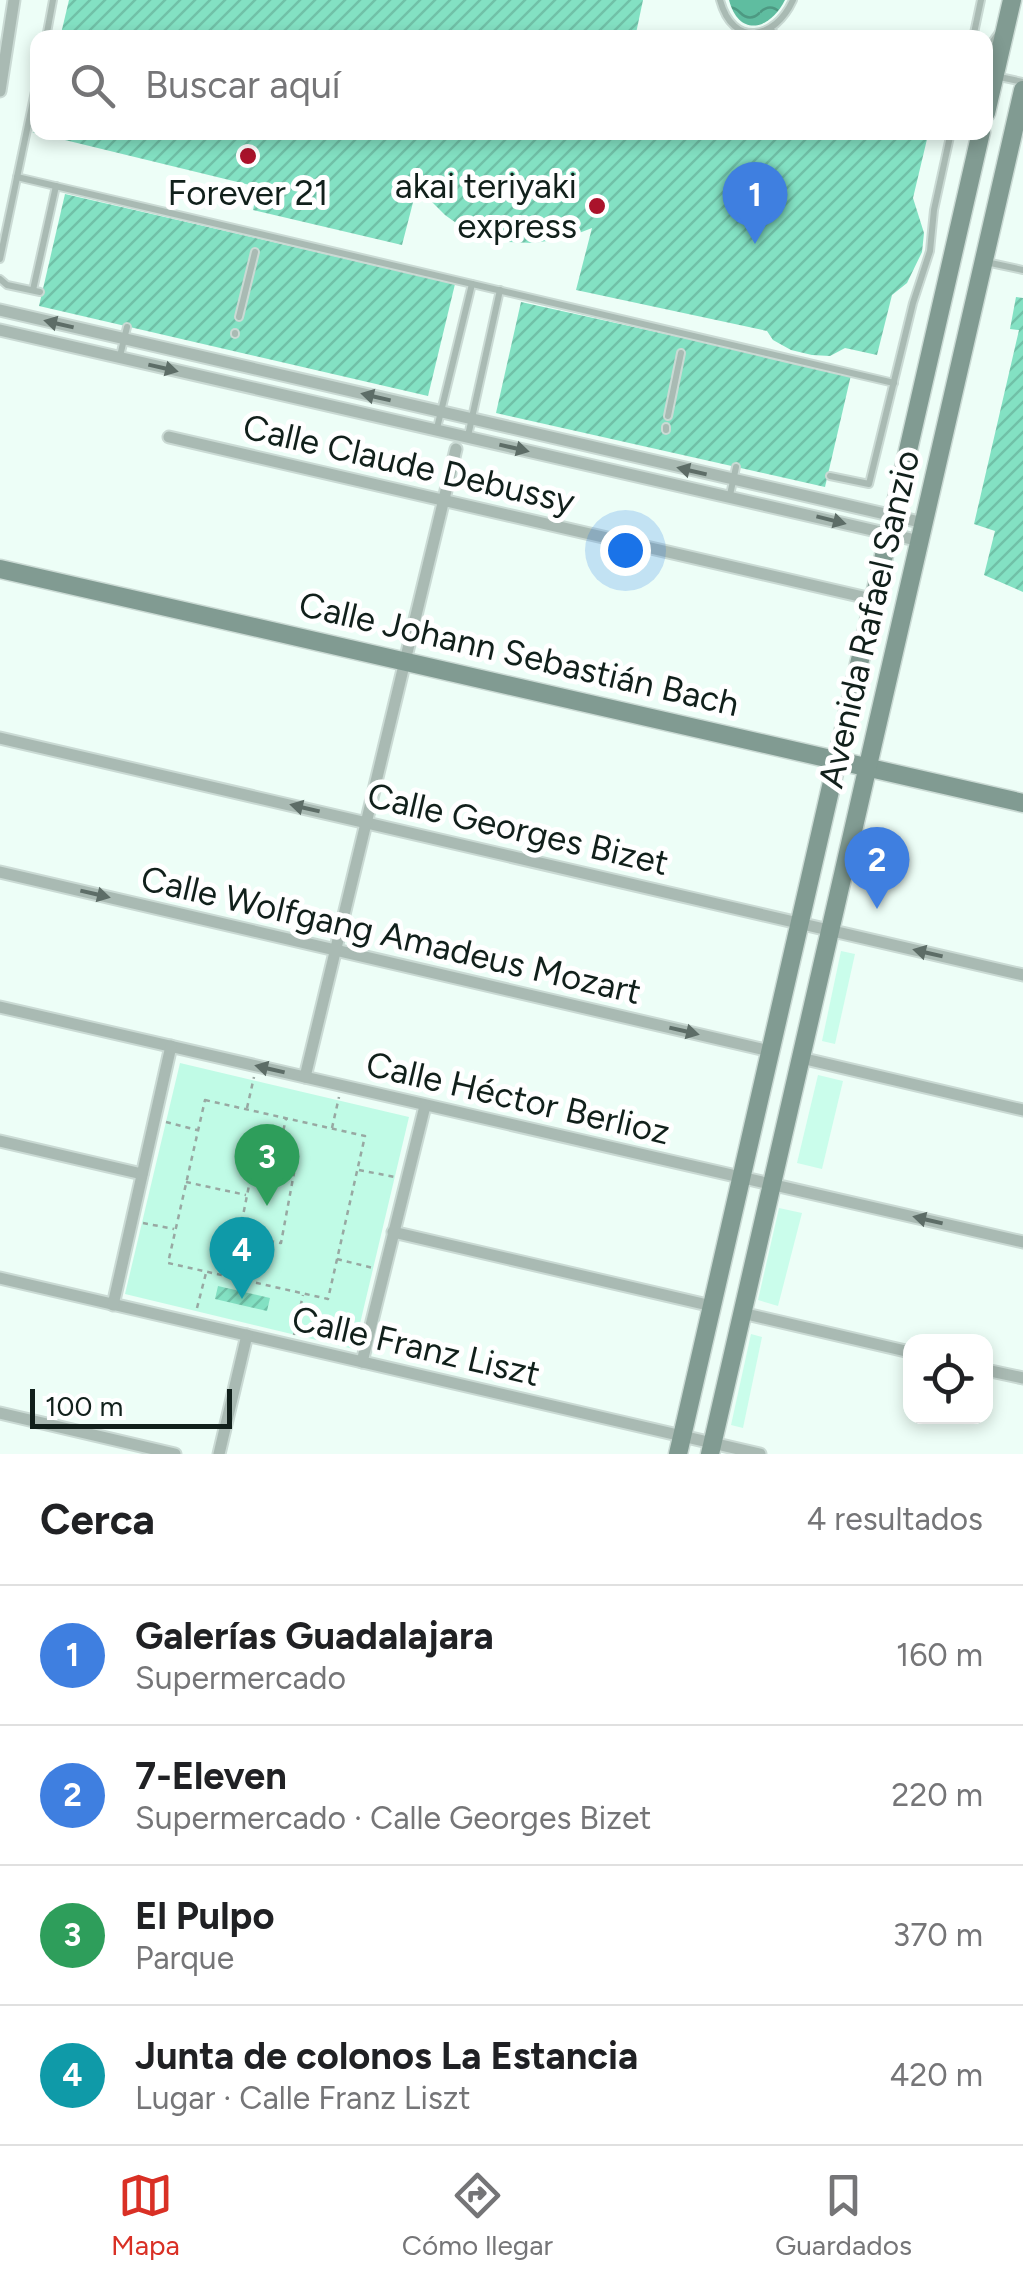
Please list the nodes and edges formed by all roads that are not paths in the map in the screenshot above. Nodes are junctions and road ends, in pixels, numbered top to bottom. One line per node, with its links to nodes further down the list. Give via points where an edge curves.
1 (14, 0): 17 (street)
2 (53, 0): 8 (lane)
3 (720, 0): 9 (lane, via 728,20)
4 (981, 0): 11 (lane)
5 (1012, 0): 7 (main road)
6 (795, 1): 10 (lane)
7 (1008, 21): 12 (lane); 13 (main road)
8 (47, 30)
9 (743, 30)
10 (772, 30)
11 (975, 30)
12 (993, 41)
13 (994, 76): 14 (main road); 15 (lane)
14 (993, 81)
15 (1023, 82)
16 (1023, 90): 25 (main road, Avenida Rafael Sanzio)
17 (0, 91)
18 (30, 117): 21 (lane)
19 (949, 140): 36 (lane, via 930,251)
20 (979, 140): 51 (main road, Avenida Rafael Sanzio)
21 (18, 177): 22 (lane); 24 (lane)
22 (56, 186): 27 (lane, via 37,291); 28 (lane)
23 (255, 252): 31 (lane)
24 (0, 259)
25 (984, 262): 26 (lane); 52 (main road, Avenida Rafael Sanzio)
26 (1023, 269)
27 (0, 279)
28 (472, 284): 29 (lane); 37 (lane)
29 (500, 290): 36 (lane); 39 (lane)
30 (0, 310): 33 (street, one-way to 30)
31 (240, 317)
32 (0, 330): 35 (street)
33 (125, 333): 35 (lane); 37 (street, one-way to 33)
34 (682, 353): 38 (lane)
35 (120, 358): 40 (street, one-way to 40)
36 (894, 383): 45 (lane, via 869,484)
37 (442, 412): 39 (street); 40 (lane)
38 (668, 416)
39 (472, 419): 42 (lane); 46 (street, one-way to 39)
40 (437, 430): 42 (street)
41 (168, 437): 49 (street, Calle Claude Debussy)
42 (468, 437): 47 (street, one-way to 47)
43 (456, 449): 49 (street)
44 (736, 467): 46 (lane)
45 (830, 476)
46 (733, 481): 47 (lane); 48 (street)
47 (730, 496): 50 (street)
48 (804, 497): 50 (street); 51 (street)
49 (444, 500): 54 (street, Calle Claude Debussy); 55 (street)
50 (800, 512): 51 (street, one-way to 51)
51 (889, 525): 52 (street); 52 (street); 54 (main road, Avenida Rafael Sanzio)
52 (922, 532): 58 (main road, Avenida Rafael Sanzio)
53 (0, 568): 55 (main road, Calle Johann Sebastián Bach)
54 (872, 599): 57 (main road, Avenida Rafael Sanzio)
55 (406, 660): 57 (main road, Calle Johann Sebastián Bach); 60 (street)
56 (0, 738): 60 (street, Calle Georges Bizet, one-way to 56)
57 (836, 760): 58 (main road, Calle Johann Sebastián Bach); 62 (main road, Avenida Rafael Sanzio)
58 (868, 768): 59 (main road, Calle Johann Sebastián Bach); 63 (main road, Avenida Rafael Sanzio)
59 (1023, 804)
60 (367, 822): 62 (street, Calle Georges Bizet); 64 (street)
61 (0, 872): 64 (street, Calle Wolfgang Amadeus Mozart, one-way to 64)
62 (799, 922): 63 (street, Calle Georges Bizet); 68 (main road, Avenida Rafael Sanzio)
63 (830, 930): 65 (street, Calle Georges Bizet, one-way to 63); 69 (main road, Avenida Rafael Sanzio)
64 (336, 950): 68 (street, Calle Wolfgang Amadeus Mozart, one-way to 68); 70 (street)
65 (1023, 974)
66 (0, 1008): 67 (street, Calle Héctor Berlioz)
67 (171, 1046): 70 (street, Calle Héctor Berlioz, one-way to 67); 74 (street)
68 (770, 1051): 75 (main road, Avenida Rafael Sanzio)
69 (801, 1058): 72 (street); 76 (main road, Avenida Rafael Sanzio)
70 (305, 1077): 71 (street, Calle Héctor Berlioz)
71 (424, 1106): 75 (street, Calle Héctor Berlioz); 77 (street)
72 (1023, 1110)
73 (0, 1142): 74 (street)
74 (142, 1174): 80 (street)
75 (741, 1178): 76 (street, Calle Héctor Berlioz); 81 (main road, Avenida Rafael Sanzio)
76 (772, 1185): 78 (street, Calle Héctor Berlioz, one-way to 76); 82 (main road, Avenida Rafael Sanzio)
77 (394, 1232): 81 (street); 85 (street)
78 (1023, 1242)
79 (0, 1278): 80 (street, Calle Franz Liszt)
80 (113, 1305): 83 (street, Calle Franz Liszt)
81 (712, 1306): 89 (main road, Avenida Rafael Sanzio)
82 (742, 1313): 84 (street); 90 (main road, Avenida Rafael Sanzio)
83 (247, 1335): 85 (street, Calle Franz Liszt); 92 (street)
84 (903, 1350)
85 (362, 1362): 89 (street, Calle Franz Liszt)
86 (993, 1372): 87 (street)
87 (1023, 1378)
88 (0, 1413): 91 (street)
89 (680, 1445): 90 (street, Calle Franz Liszt)
90 (711, 1449): 93 (street, Calle Franz Liszt)
91 (175, 1454)
92 (219, 1454)
93 (760, 1454)

